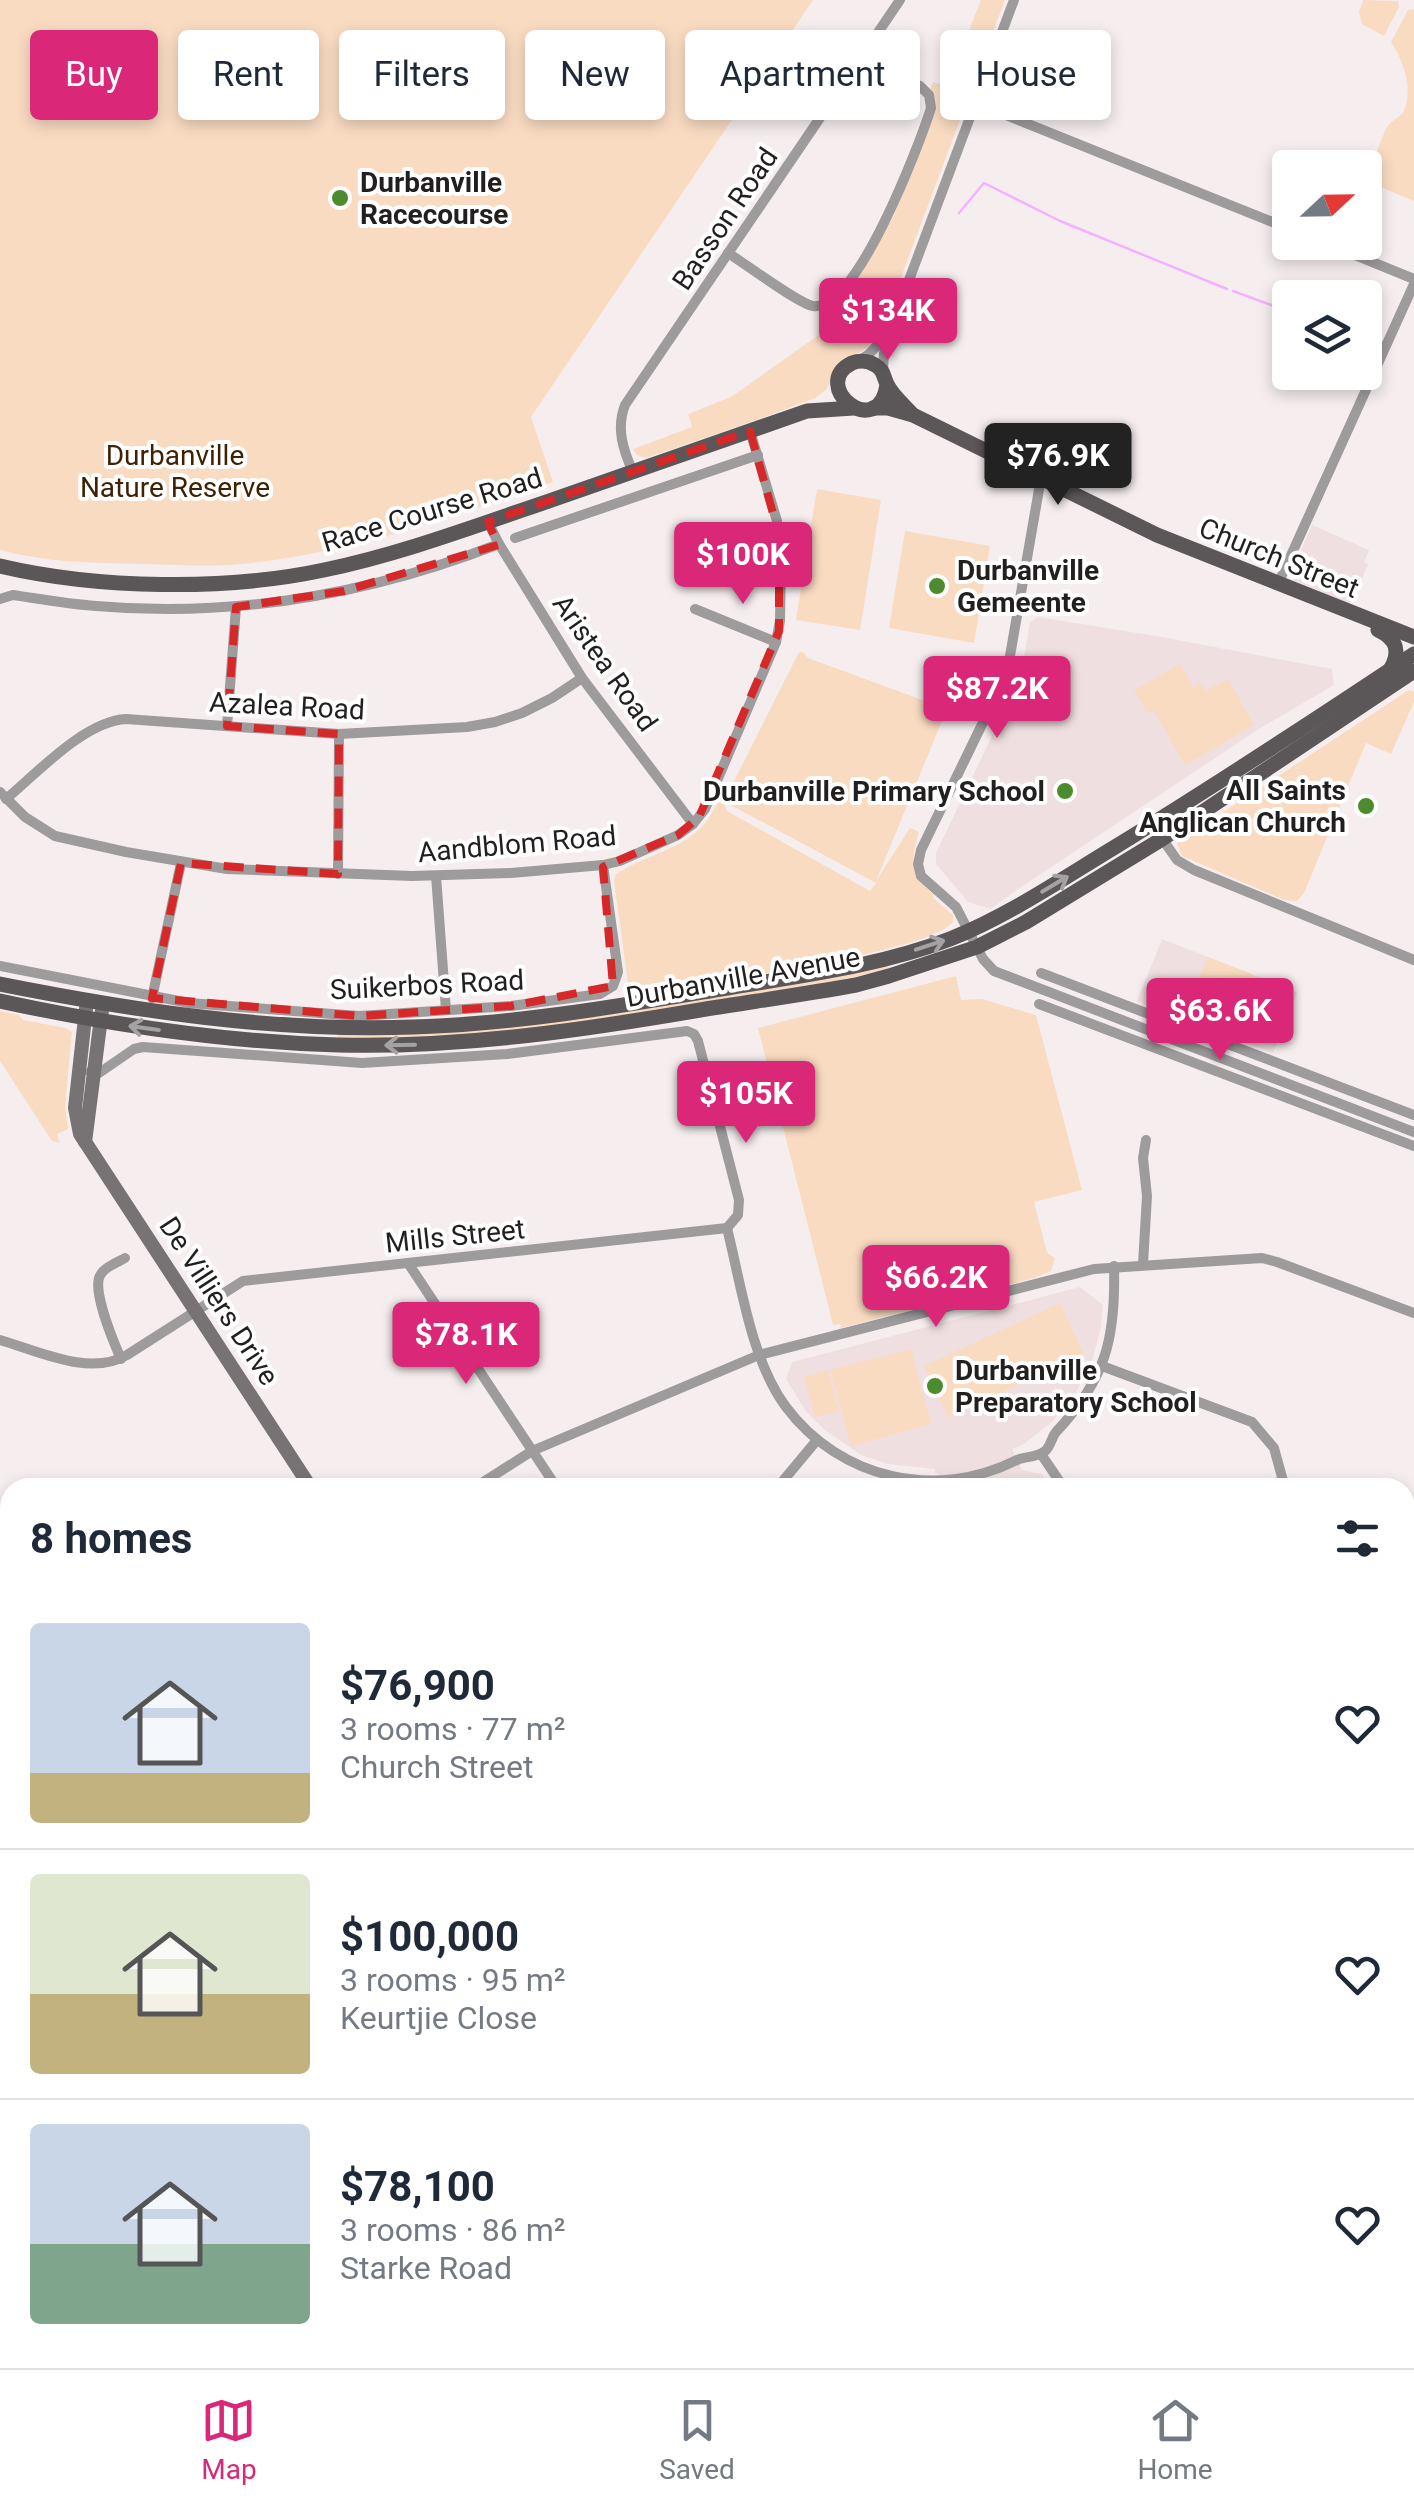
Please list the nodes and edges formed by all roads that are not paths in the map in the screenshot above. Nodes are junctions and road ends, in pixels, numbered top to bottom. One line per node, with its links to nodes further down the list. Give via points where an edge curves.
1 (900, 0): 3 (street, Basson Road)
2 (1014, 0): 4 (street)
3 (880, 30)
4 (1003, 30)
5 (920, 86): 10 (street, via 931,108 884,227 840,293 809,306)
6 (819, 120): 10 (street, Basson Road)
7 (970, 120): 13 (street)
8 (1018, 120): 9 (street)
9 (1272, 222)
10 (728, 252): 23 (street, Basson Road, via 625,405 620,428)
11 (1364, 260): 12 (street)
12 (1414, 282): 29 (street)
13 (891, 330): 14 (street); 15 (street)
14 (858, 361): 15 (main road, via 873,363); 16 (main road, Race Course Road, via 844,370)
15 (886, 379): 18 (main road, via 884,398); 20 (main road, Church Street)
16 (838, 387): 17 (main road); 19 (main road, Race Course Road)
17 (854, 408): 18 (main road, Race Course Road); 19 (main road, Race Course Road)
18 (872, 408): 20 (main road, Church Street)
19 (807, 411): 21 (main road, Race Course Road)
20 (912, 415): 24 (main road, Church Street)
21 (750, 431): 22 (street); 23 (main road, Race Course Road)
22 (758, 455): 26 (street); 35 (street, via 781,549)
23 (633, 472): 25 (main road, Race Course Road)
24 (1041, 478): 29 (main road, Church Street, via 1157,536); 50 (street, via 1007,674 918,858 922,876 956,906)
25 (488, 522): 27 (street, Aristea Road); 28 (main road, Race Course Road, via 322,571 251,581 127,582)
26 (515, 538)
27 (499, 544): 31 (street, via 399,578); 39 (street, Aristea Road)
28 (0, 566)
29 (1278, 584): 33 (main road, Church Street)
30 (0, 600): 31 (street, via 9,595 110,607)
31 (236, 607): 40 (street)
32 (695, 608): 35 (street)
33 (1356, 615): 34 (main road, Church Street); 37 (main road, via 1393,640 1397,654)
34 (1414, 637)
35 (776, 642): 43 (street)
36 (1414, 654): 37 (main road, Durbanville Avenue)
37 (1390, 670): 44 (main road, Durbanville Avenue)
38 (1414, 671): 45 (main road, Durbanville Avenue)
39 (582, 678): 41 (street, Azalea Road, via 495,722); 43 (street, Aristea Road)
40 (227, 726): 41 (street, Azalea Road); 42 (street, Azalea Road, via 110,721)
41 (339, 734): 48 (street)
42 (3, 796): 46 (street, Aandblom Road, via 55,836)
43 (693, 824): 47 (street, Aandblom Road, via 628,859)
44 (1152, 824): 45 (street); 50 (main road, Durbanville Avenue, one-way to 44)
45 (1162, 839): 51 (main road, Durbanville Avenue); 52 (street, via 1194,870)
46 (181, 862): 48 (street, Aandblom Road); 56 (street)
47 (602, 865): 49 (street, Aandblom Road); 61 (street, Suikerbos Road, via 618,972 609,990)
48 (338, 874): 49 (street, Aandblom Road)
49 (436, 876): 61 (street)
50 (969, 930): 51 (street); 58 (main road, Durbanville Avenue, one-way to 50, via 221,1020 343,1028 554,1016 862,964)
51 (977, 946): 62 (street, via 994,972); 63 (main road, Durbanville Avenue, one-way to 63, via 856,984 502,1040 293,1044)
52 (1414, 960)
53 (0, 966): 56 (street, Suikerbos Road)
54 (1040, 974): 59 (street)
55 (0, 984): 58 (main road, Durbanville Avenue)
56 (152, 998): 61 (street, Suikerbos Road, via 360,1016)
57 (0, 1001): 63 (main road, Durbanville Avenue)
58 (95, 1001): 63 (street, De Villiers Drive)
59 (1112, 1001): 62 (street); 65 (street)
60 (1039, 1004): 68 (street)
61 (446, 1010)
62 (1109, 1016): 66 (street)
63 (92, 1021): 64 (street, De Villiers Drive)
64 (86, 1071): 69 (street, via 100,1073 144,1047 362,1063 507,1054 686,1031 698,1041 739,1200); 74 (street, De Villiers Drive, via 74,1108 77,1126)
65 (1414, 1115)
66 (1414, 1132)
67 (1146, 1140): 72 (street)
68 (1414, 1146)
69 (727, 1228): 71 (street, Mills Street); 77 (street)
70 (125, 1258): 78 (street, via 99,1283)
71 (408, 1263): 74 (street, Mills Street, via 243,1281); 81 (street)
72 (1143, 1264): 73 (street); 75 (street, via 1262,1258)
73 (1114, 1266): 77 (street); 79 (street, via 1112,1327)
74 (195, 1311): 78 (street, Mills Street); 83 (street, De Villiers Drive)
75 (1414, 1313)
76 (0, 1340): 78 (street, via 85,1364)
77 (759, 1356): 80 (street, via 784,1405); 81 (street)
78 (121, 1360)
79 (1102, 1366): 82 (street, via 1082,1404); 90 (street, via 1252,1422 1274,1448)
80 (817, 1440): 86 (street); 87 (street)
81 (532, 1451): 84 (street); 85 (street)
82 (1041, 1454): 88 (street); 89 (street)
83 (305, 1478)
84 (490, 1478)
85 (550, 1478)
86 (785, 1478)
87 (894, 1478)
88 (962, 1478)
89 (1057, 1478)
90 (1282, 1478)

